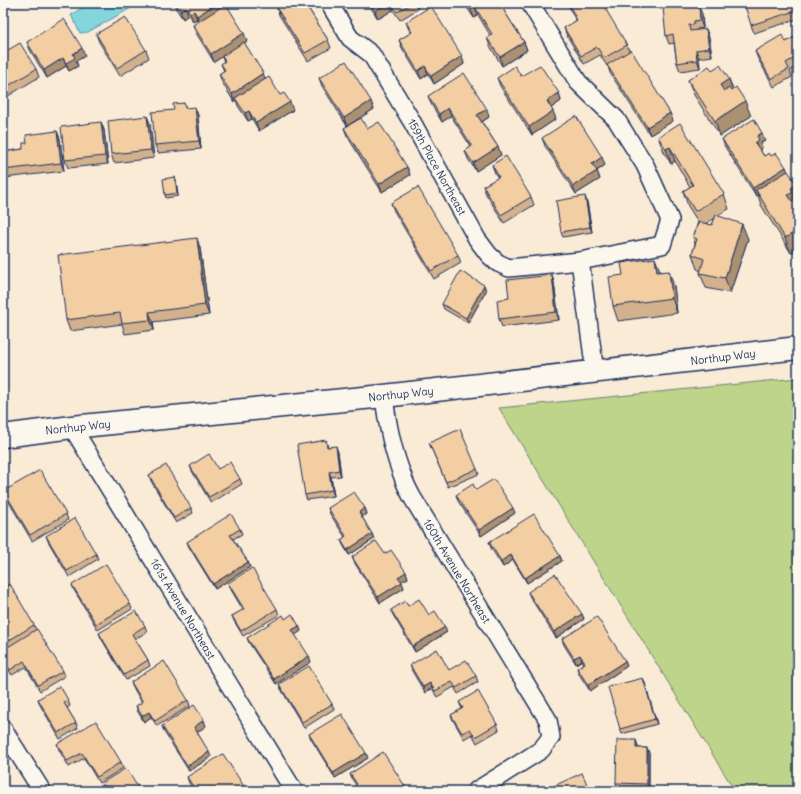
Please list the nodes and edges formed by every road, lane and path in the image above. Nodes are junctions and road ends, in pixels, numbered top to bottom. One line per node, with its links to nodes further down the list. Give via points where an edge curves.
1 (329, 3): 3 (street, 159th Place Northeast, via 350,38 371,54 489,255 498,263 510,268)
2 (530, 3): 3 (street, 159th Place Northeast, via 578,82 616,119 645,165 670,220 662,245)
3 (580, 261): 5 (street)
4 (798, 348): 5 (street, Northup Way)
5 (595, 372): 6 (street, Northup Way)
6 (384, 396): 7 (street, Northup Way); 12 (street, 160th Avenue Northeast, via 396,456 412,497 548,720 551,737 541,750)
7 (72, 427): 8 (street, Northup Way); 11 (street, 161st Avenue Northeast)
8 (3, 436)
9 (3, 729): 10 (street)
10 (42, 791)
11 (294, 791)
12 (476, 791)

